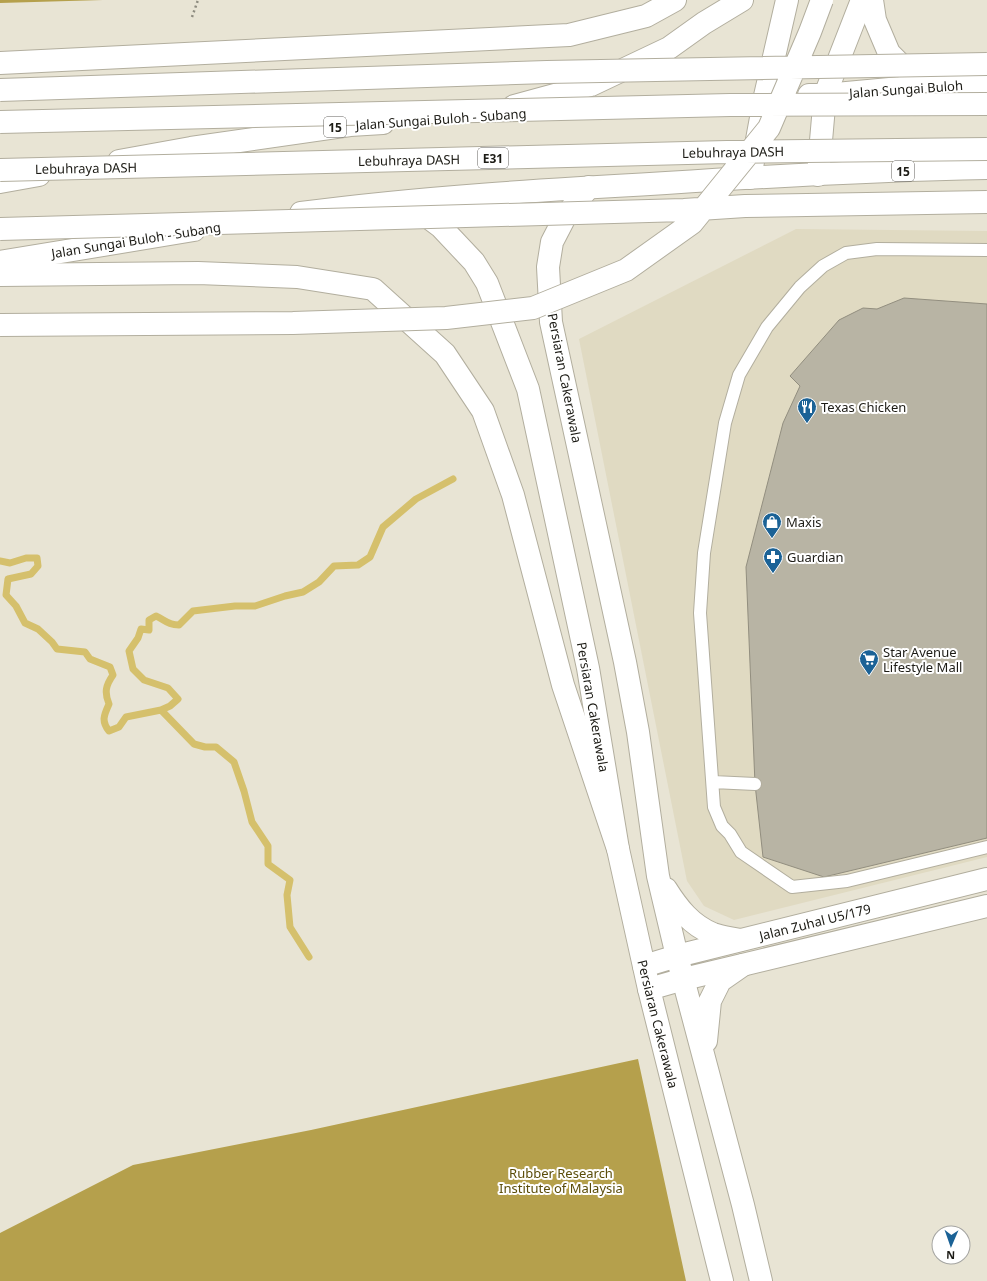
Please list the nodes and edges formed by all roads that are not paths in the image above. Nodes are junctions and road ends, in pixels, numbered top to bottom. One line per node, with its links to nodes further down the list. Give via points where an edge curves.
1 (675, 0): 7 (main road, via 646,16 569,35)
2 (742, 0): 15 (main road, via 669,48 591,85)
3 (787, 0): 13 (main road)
4 (822, 0): 30 (main road, bridge, via 769,128 692,223 626,270 532,308 438,318 293,323)
5 (862, 0): 12 (main road)
6 (872, 0): 10 (main road, via 875,20 889,53 903,67)
7 (0, 64)
8 (987, 64): 11 (main road, bridge, via 539,73)
9 (987, 84): 10 (main road, Jalan Sungai Buloh / 15)
10 (934, 85): 12 (main road, Jalan Sungai Buloh / 15)
11 (0, 90)
12 (825, 95): 13 (main road, 15); 20 (main road)
13 (765, 96): 15 (main road, Jalan Sungai Buloh - Subang / 15); 21 (main road)
14 (987, 104): 16 (main road, bridge, via 730,105)
15 (480, 116): 22 (main road, Jalan Sungai Buloh - Subang / 15, via 335,127 191,148)
16 (0, 122)
17 (987, 149): 19 (main road, Lebuhraya DASH / E31, bridge, via 727,152)
18 (987, 168): 20 (main road, 15)
19 (0, 170)
20 (818, 175): 21 (main road, 15)
21 (750, 178): 23 (main road, Jalan Sungai Buloh - Subang / 15)
22 (0, 182)
23 (588, 187): 25 (main road, Jalan Sungai Buloh - Subang / 15); 35 (main road, Persiaran Cakerawala, via 566,215 552,242 548,267 551,322 625,662 638,732)
24 (987, 202): 26 (main road, bridge, via 745,206 668,211)
25 (369, 204): 28 (main road, Jalan Sungai Buloh - Subang / 15, via 296,213); 34 (main road, Persiaran Cakerawala, via 425,215 441,227 474,262 487,283 528,389 588,668)
26 (0, 229)
27 (987, 250): 31 (lane, via 878,249 846,253 822,266 800,287 767,327 739,375 725,423 704,553 700,613)
28 (0, 262)
29 (0, 274): 34 (main road, via 198,273 296,277 373,289 445,354 483,411 513,495 563,685)
30 (0, 325)
31 (714, 782): 32 (lane); 33 (lane, via 714,807 722,826 741,852 792,887 847,881)
32 (754, 784)
33 (987, 847)
34 (618, 849): 41 (main road, Persiaran Cakerawala)
35 (658, 876): 38 (main road, via 677,907 695,924 713,934); 39 (main road, Persiaran Cakerawala)
36 (987, 879): 38 (main road, Jalan Zuhal U5/179)
37 (987, 906): 40 (main road, Jalan Zuhal U5/179)
38 (740, 940): 39 (main road, Jalan Zuhal U5/179)
39 (677, 956): 41 (main road, Jalan Zuhal U5/179); 42 (main road, Persiaran Cakerawala)
40 (743, 965): 42 (main road, Jalan Zuhal U5/179); 44 (main road, via 720,981 710,1001)
41 (644, 966): 43 (main road, Persiaran Cakerawala)
42 (684, 979): 43 (main road, Jalan Zuhal U5/179); 44 (main road, Persiaran Cakerawala)
43 (649, 989): 45 (main road, Persiaran Cakerawala)
44 (706, 1063): 46 (main road, Persiaran Cakerawala)
45 (722, 1281)
46 (761, 1281)

